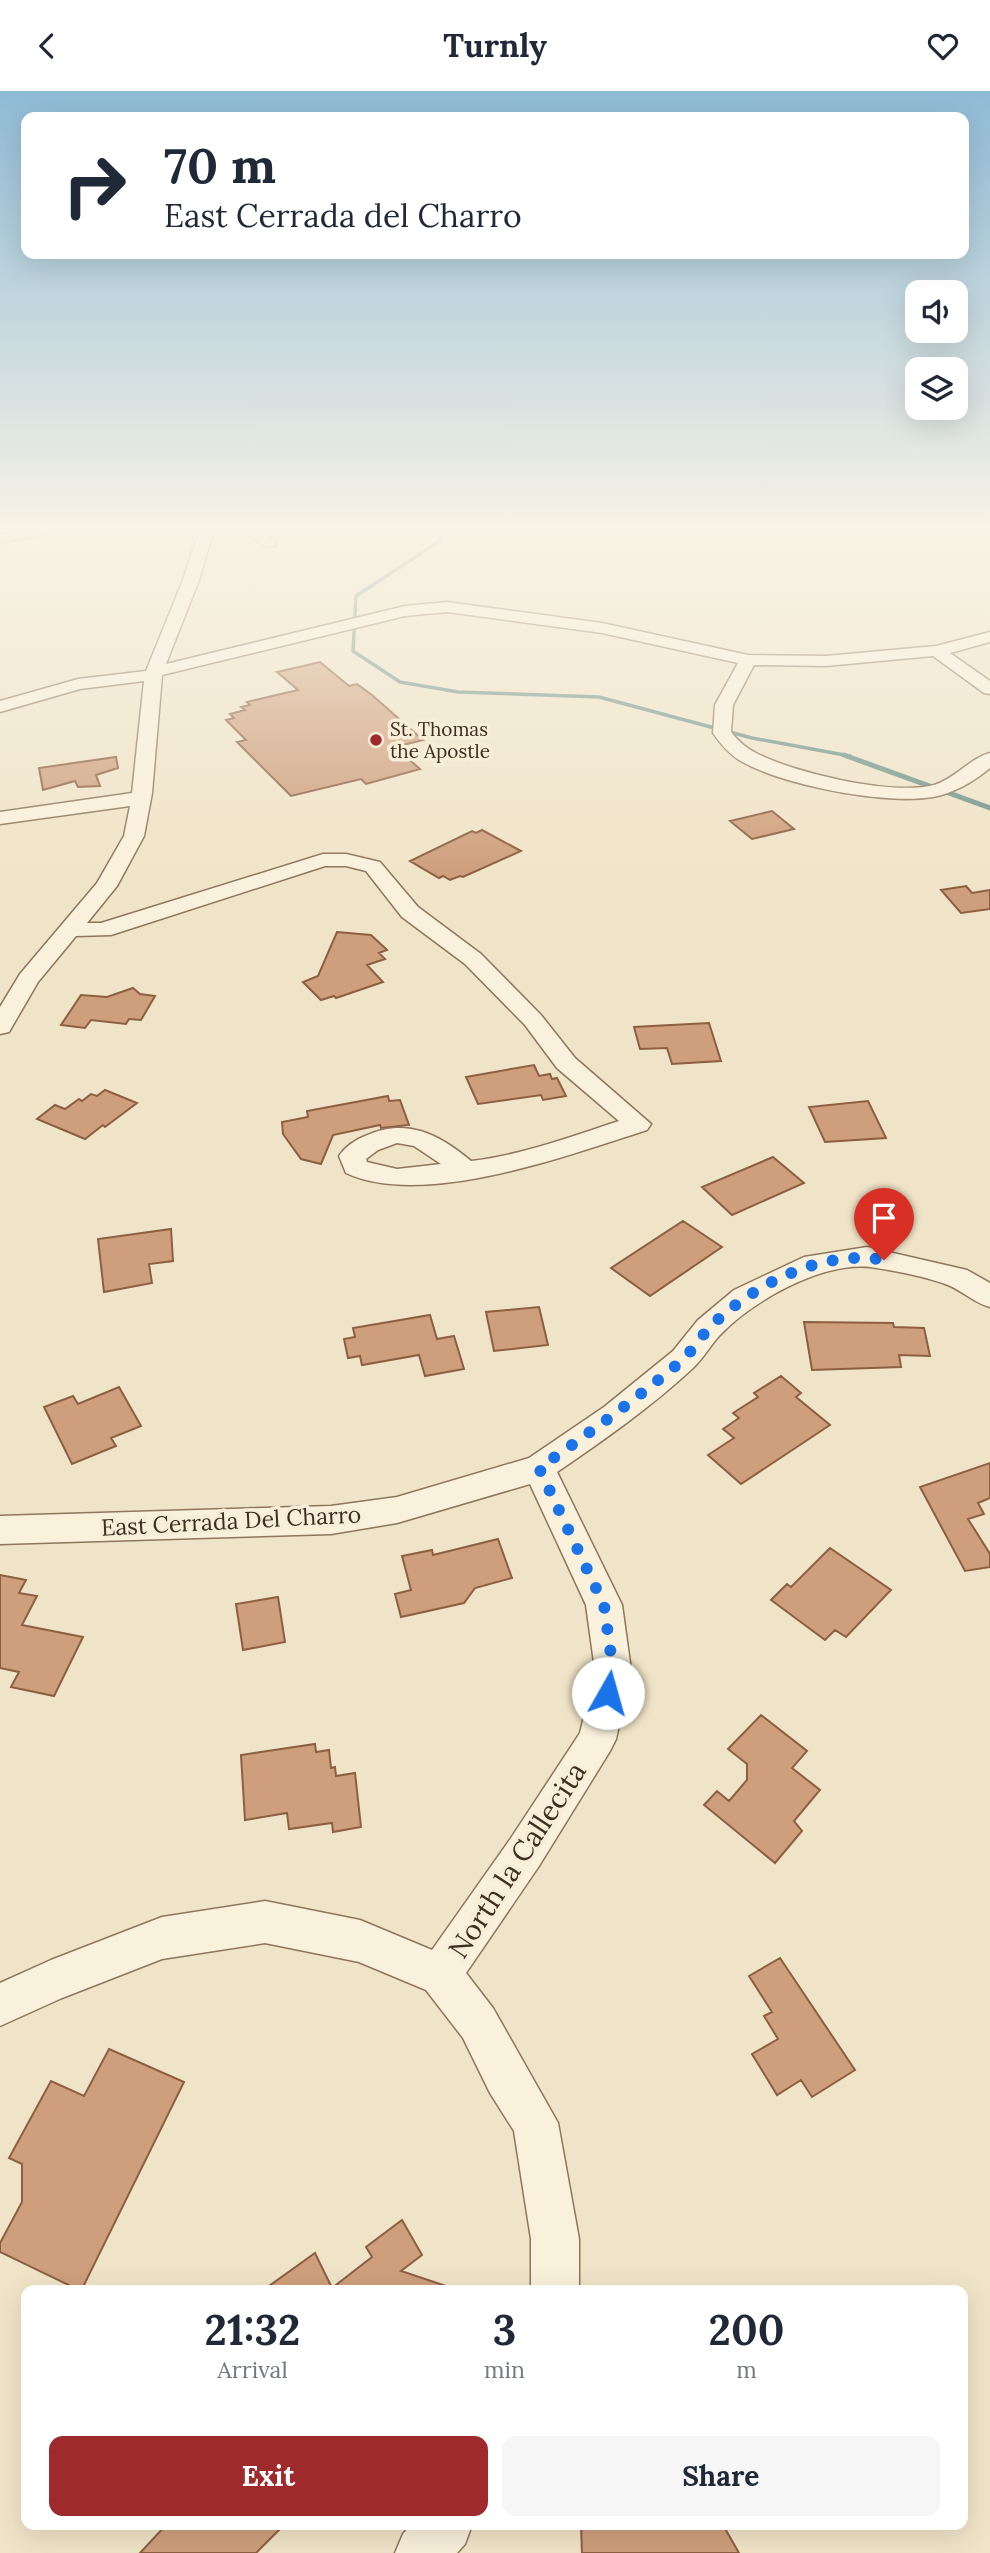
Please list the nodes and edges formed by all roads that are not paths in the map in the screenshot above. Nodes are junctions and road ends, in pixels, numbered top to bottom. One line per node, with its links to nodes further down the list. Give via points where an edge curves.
1 (165, 644): 7 (street)
2 (271, 644): 7 (street)
3 (675, 644): 6 (street)
4 (963, 644): 5 (street)
5 (936, 651): 6 (street, via 826,661); 8 (street)
6 (748, 660): 10 (street, via 724,705 722,733 752,759 873,792 913,793 939,789)
7 (153, 673): 9 (street, via 78,684); 11 (street)
8 (990, 689)
9 (0, 707)
10 (990, 759)
11 (141, 798): 12 (street); 13 (street, via 134,836 106,886)
12 (0, 818)
13 (69, 929): 14 (street, via 28,979); 15 (street, via 103,930 323,860 373,866 410,912 473,959 574,1070 638,1123 511,1163)
14 (0, 1027)
15 (464, 1168)
16 (990, 1297): 17 (street, via 957,1277 896,1262 867,1257 814,1264 744,1297 709,1328 684,1359 615,1416)
17 (539, 1468): 18 (street, East Cerrada Del Charro, via 397,1510 331,1521); 19 (street, North la Callecita, via 604,1605 613,1670 597,1739)
18 (0, 1530)
19 (441, 1975): 20 (street, via 360,1941 265,1922 162,1938); 21 (street, via 478,2023 535,2123 555,2239)
20 (0, 2005)
21 (555, 2285)
22 (442, 2530): 23 (street)
23 (422, 2553)

